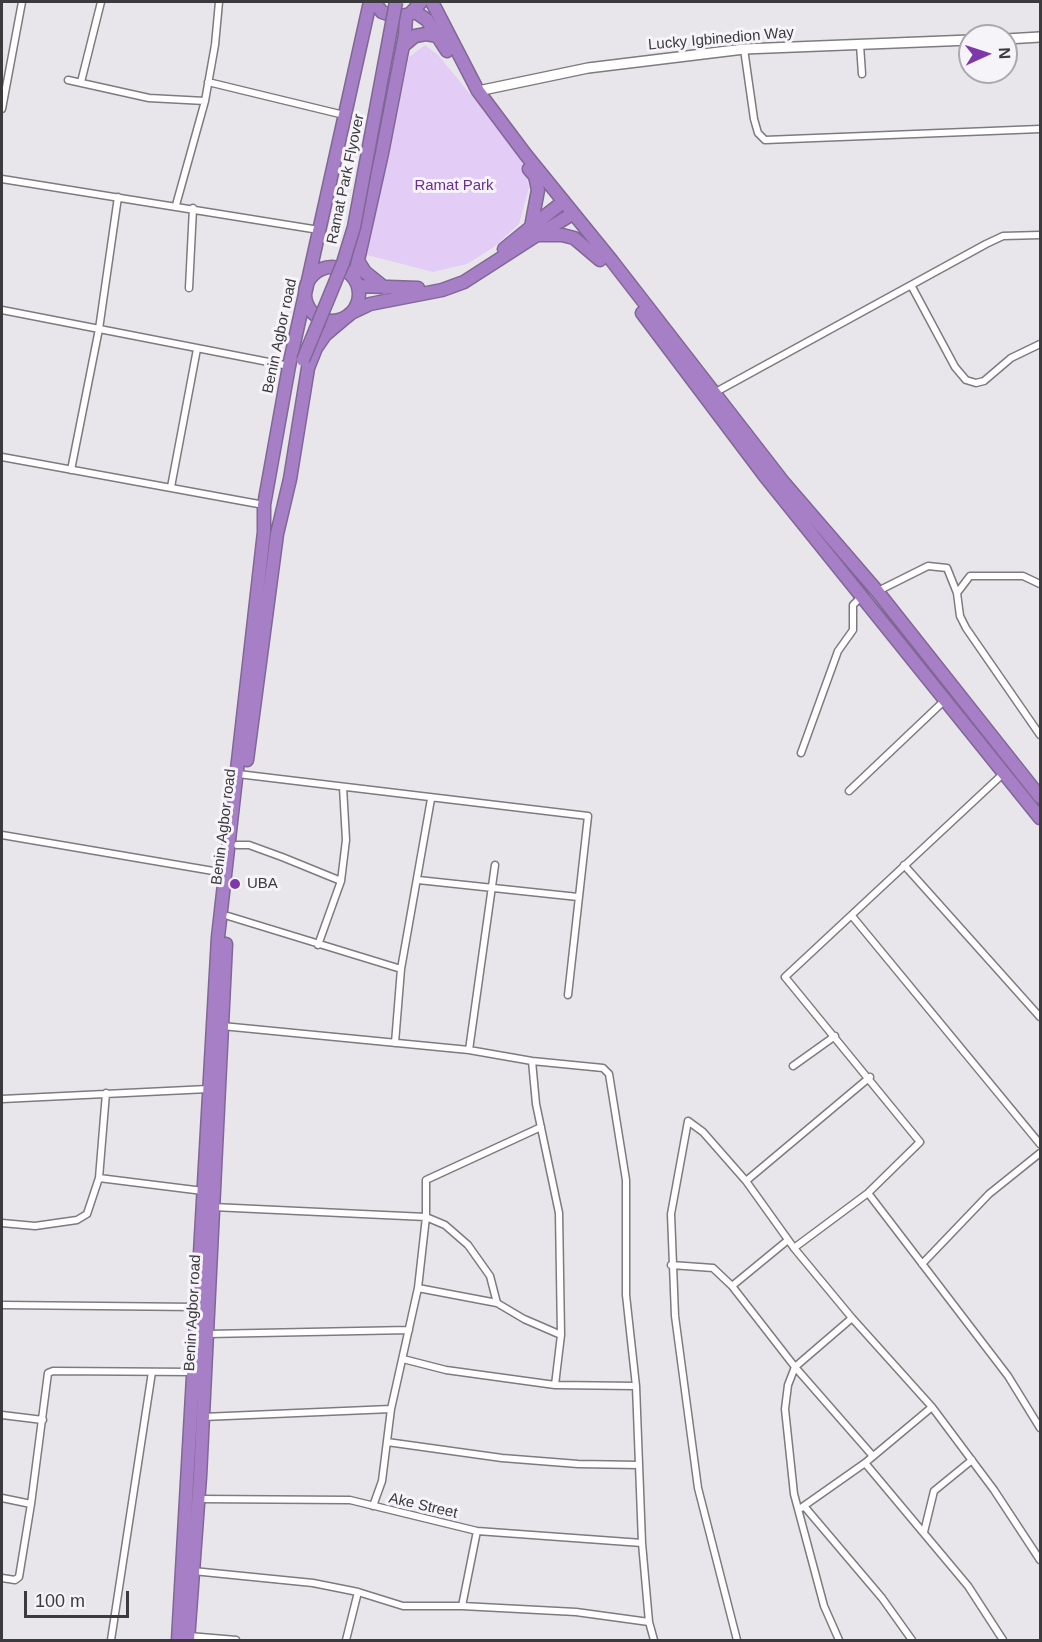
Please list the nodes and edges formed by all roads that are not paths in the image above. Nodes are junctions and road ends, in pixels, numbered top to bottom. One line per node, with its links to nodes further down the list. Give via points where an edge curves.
1 (22, 2): 22 (street)
2 (101, 2): 18 (street)
3 (219, 2): 19 (street)
4 (372, 2): 8 (highway, via 387,15); 23 (highway, Benin Agbor road)
5 (388, 2): 48 (highway, Ramat Park Flyover, via 346,226 336,262)
6 (396, 2): 48 (highway, Ramat Park Flyover, bridge, via 354,227 343,263)
7 (432, 2): 20 (highway)
8 (414, 9): 9 (highway); 14 (highway)
9 (438, 36): 14 (highway, via 415,36); 25 (highway, via 471,92)
10 (1041, 37): 11 (street)
11 (1018, 38)
12 (958, 41): 13 (street, Lucky Igbinedion Way)
13 (860, 45): 15 (street, Lucky Igbinedion Way); 16 (street)
14 (403, 46): 36 (highway)
15 (744, 49): 20 (street, Lucky Igbinedion Way, via 588,68); 24 (street, via 754,119 765,140)
16 (862, 74)
17 (68, 80): 18 (street)
18 (81, 82): 21 (street, via 149,98)
19 (208, 82): 21 (street); 23 (street)
20 (478, 91): 28 (highway)
21 (205, 101): 29 (street)
22 (2, 109)
23 (344, 115): 32 (highway, Benin Agbor road)
24 (1041, 129)
25 (535, 176): 28 (highway); 33 (highway, via 538,190)
26 (2, 179): 27 (street)
27 (118, 197): 29 (street); 44 (street)
28 (560, 204): 31 (highway); 33 (highway)
29 (176, 205): 30 (street)
30 (193, 208): 32 (street); 40 (street)
31 (570, 216): 33 (highway); 35 (highway); 45 (highway)
32 (319, 230): 39 (highway, Benin Agbor road)
33 (534, 231): 35 (highway, via 574,238); 41 (highway, via 464,275 408,290); 43 (highway, Benin Agbor road, via 464,282 370,304)
34 (1041, 236): 38 (street, via 1004,236)
35 (600, 260): 45 (highway)
36 (358, 261): 37 (highway); 41 (highway, via 376,284)
37 (356, 282): 39 (highway, via 342,268 327,267 314,274); 41 (highway); 43 (highway, via 358,301)
38 (911, 285): 46 (street, via 955,367 966,380 984,381 1011,358); 49 (street)
39 (306, 287): 43 (highway, via 309,308 321,319 336,321); 48 (highway, Benin Agbor road)
40 (189, 288)
41 (386, 289)
42 (2, 310): 44 (street)
43 (351, 314): 55 (highway, Benin Agbor road, via 325,335 308,368)
44 (99, 329): 47 (street); 51 (street)
45 (667, 342): 49 (highway); 59 (highway, via 764,475)
46 (1041, 344)
47 (197, 349): 48 (street); 52 (street)
48 (296, 361): 53 (highway, Benin Agbor road); 54 (highway, Ramat Park Flyover); 55 (highway, Ramat Park Flyover)
49 (713, 393): 57 (highway)
50 (2, 457): 51 (street)
51 (71, 470): 52 (street)
52 (171, 487): 53 (street)
53 (264, 505): 54 (highway, Benin Agbor road)
54 (264, 532): 64 (highway, Benin Agbor road)
55 (277, 534): 64 (highway, Benin Agbor road)
56 (1041, 584): 58 (street, via 1023,576 970,576)
57 (877, 591): 58 (street, via 937,565 947,568); 67 (highway)
58 (957, 593): 61 (street, via 966,628)
59 (862, 595): 60 (highway); 62 (street, via 853,605 854,630 838,651)
60 (945, 700): 63 (highway); 66 (street)
61 (1041, 735)
62 (801, 753)
63 (1005, 772): 69 (highway); 73 (street)
64 (242, 774): 65 (street); 71 (highway, Benin Agbor road); 74 (highway, Benin Agbor road)
65 (343, 787): 68 (street); 76 (street, via 346,840)
66 (849, 791)
67 (1041, 797)
68 (431, 799): 75 (street); 78 (street, via 588,816)
69 (1041, 818)
70 (2, 835): 74 (street)
71 (237, 845): 76 (street, via 282,856); 79 (highway, Benin Agbor road)
72 (495, 865): 77 (street)
73 (904, 865): 80 (street); 84 (street)
74 (225, 873): 92 (highway, Benin Agbor road)
75 (418, 880): 77 (street); 82 (street)
76 (341, 881): 81 (street)
77 (494, 887): 78 (street); 88 (street)
78 (578, 897): 83 (street)
79 (228, 916): 81 (street); 85 (highway, Benin Agbor road)
80 (852, 916): 86 (street, via 785,977); 96 (street)
81 (318, 945): 82 (street)
82 (401, 969): 87 (street)
83 (568, 995)
84 (1041, 1017)
85 (221, 1025): 87 (street); 102 (highway, Benin Agbor road)
86 (835, 1036): 90 (street); 91 (street)
87 (395, 1043): 88 (street)
88 (469, 1050): 89 (street)
89 (532, 1061): 95 (street); 123 (street, via 603,1068 612,1081 626,1180 626,1296)
90 (793, 1066)
91 (870, 1077): 99 (street); 101 (street, via 920,1142)
92 (208, 1089): 93 (street); 100 (highway, Benin Agbor road)
93 (106, 1093): 94 (street); 98 (street)
94 (2, 1099)
95 (541, 1127): 103 (street, via 426,1180); 117 (street, via 559,1214)
96 (1041, 1144)
97 (1041, 1154): 107 (street, via 988,1194)
98 (99, 1178): 100 (street); 104 (street, via 87,1214 77,1220 35,1226)
99 (746, 1181): 105 (street); 108 (street, via 704,1132 688,1121 671,1214)
100 (202, 1191): 113 (highway, Benin Agbor road)
101 (868, 1193): 106 (street); 107 (street)
102 (213, 1207): 103 (street); 116 (highway, Benin Agbor road)
103 (426, 1217): 110 (street); 111 (street, via 445,1225 468,1245 490,1276)
104 (2, 1223)
105 (788, 1240): 106 (street); 109 (street)
106 (794, 1248): 114 (street)
107 (922, 1264): 129 (street, via 1008,1376)
108 (671, 1265): 109 (street, via 713,1268); 154 (street, via 698,1488)
109 (732, 1286): 119 (street)
110 (418, 1288): 111 (street); 115 (street)
111 (497, 1303): 117 (street)
112 (2, 1305): 113 (street)
113 (197, 1307): 121 (highway, Benin Agbor road)
114 (852, 1318): 119 (street); 124 (street)
115 (409, 1330): 116 (street); 118 (street)
116 (208, 1334): 127 (highway, Benin Agbor road)
117 (561, 1335): 122 (street)
118 (403, 1359): 122 (street, via 446,1370); 125 (street)
119 (795, 1366): 131 (street); 139 (street, via 785,1409 794,1494)
120 (152, 1372): 121 (street); 128 (street, via 50,1371); 150 (street)
121 (195, 1372): 149 (highway, Benin Agbor road)
122 (555, 1385): 123 (street)
123 (636, 1386): 134 (street)
124 (932, 1407): 131 (street); 132 (street)
125 (392, 1409): 127 (street); 130 (street)
126 (2, 1415): 128 (street)
127 (203, 1417): 136 (highway, Benin Agbor road)
128 (43, 1420): 137 (street)
129 (1041, 1428)
130 (387, 1442): 134 (street, via 502,1458); 138 (street, via 382,1481)
131 (872, 1455): 133 (street)
132 (972, 1460): 141 (street, via 934,1491); 143 (street)
133 (865, 1463): 139 (street); 141 (street)
134 (639, 1465): 142 (street)
135 (2, 1498): 137 (street)
136 (198, 1499): 138 (street, Ake Street, via 350,1500); 144 (highway, Benin Agbor road)
137 (31, 1503): 145 (street, via 19,1577)
138 (373, 1506): 140 (street, Ake Street)
139 (801, 1508): 155 (street, via 824,1606); 156 (street, via 882,1598)
140 (477, 1531): 142 (street, Ake Street); 147 (street)
141 (924, 1532): 157 (street, via 968,1586)
142 (642, 1543): 148 (street)
143 (1041, 1560)
144 (193, 1571): 146 (street, via 313,1583); 149 (highway, Benin Agbor road)
145 (2, 1578)
146 (358, 1592): 147 (street, via 403,1606); 152 (street)
147 (462, 1605): 148 (street, via 576,1612)
148 (649, 1622): 153 (street)
149 (185, 1639): 151 (street)
150 (111, 1641)
151 (236, 1641)
152 (346, 1641)
153 (654, 1641)
154 (737, 1641)
155 (839, 1641)
156 (912, 1641)
157 (1003, 1641)

